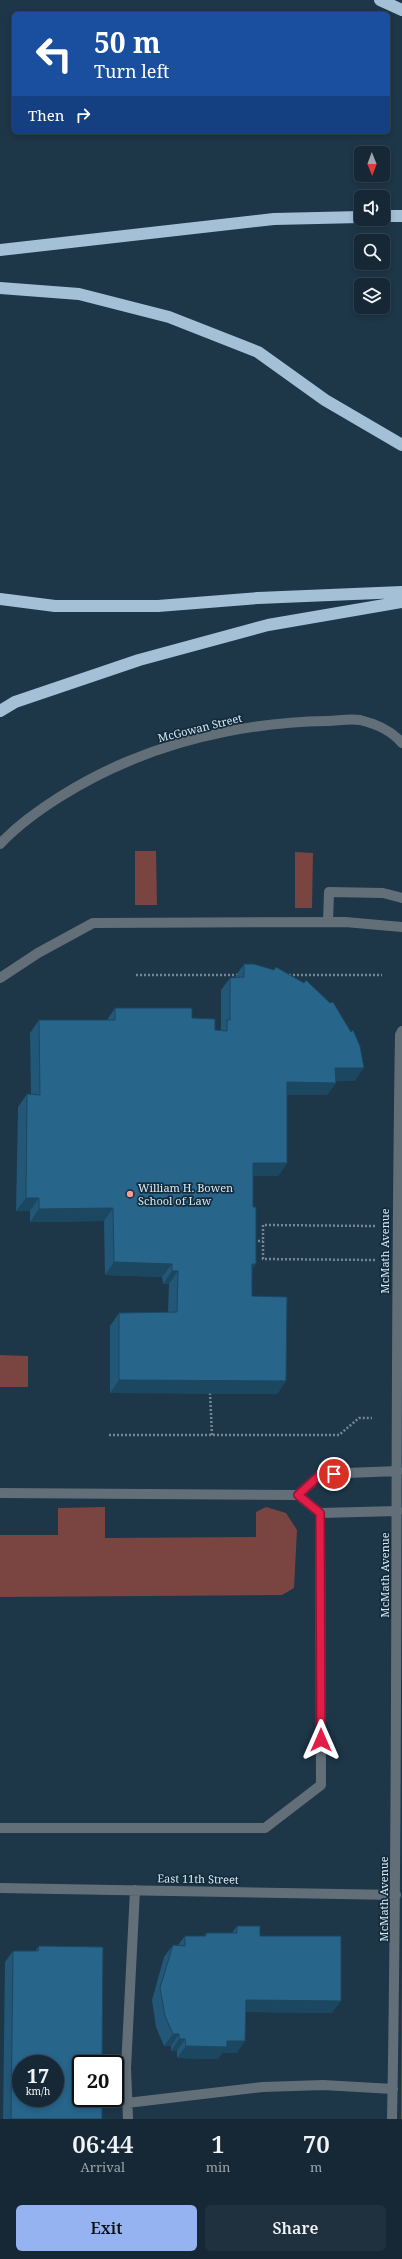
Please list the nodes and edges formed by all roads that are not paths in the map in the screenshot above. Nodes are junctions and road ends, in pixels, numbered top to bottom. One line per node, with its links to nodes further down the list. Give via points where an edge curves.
1 (380, 0): 2 (highway)
2 (402, 10)
3 (390, 216): 4 (highway)
4 (402, 216)
5 (354, 217): 6 (highway, via 274,219)
6 (0, 250)
7 (0, 288): 8 (highway, via 79,294 170,317 258,352 325,400)
8 (402, 445)
9 (402, 592): 10 (highway, via 258,598 158,606 55,606)
10 (0, 599)
11 (402, 602): 12 (highway, via 268,625 139,660 15,702)
12 (0, 711)
13 (398, 731): 14 (lane, McGowan Street); 15 (lane, McGowan Street, via 360,720 303,721 239,729 176,744 129,760 84,782 42,809)
14 (402, 743)
15 (0, 844)
16 (402, 898): 17 (lane, via 384,893 329,892)
17 (328, 922): 18 (lane); 19 (lane, via 93,923 38,953)
18 (402, 927)
19 (0, 978)
20 (402, 1031): 21 (lane, McMath Avenue, via 397,1244)
21 (398, 1472): 23 (lane, via 321,1474); 24 (lane, McMath Avenue)
22 (0, 1493): 23 (lane)
23 (298, 1495): 25 (lane)
24 (398, 1511): 25 (lane); 29 (lane, McMath Avenue)
25 (320, 1513): 26 (lane, via 322,1786 265,1828)
26 (0, 1828)
27 (0, 1888): 28 (lane, East 11th Street)
28 (135, 1890): 29 (lane, East 11th Street); 31 (lane, via 126,2068)
29 (396, 1895): 30 (lane, McMath Avenue)
30 (393, 2089): 31 (lane, via 323,2085 263,2087); 33 (lane, McMath Avenue)
31 (127, 2104): 32 (lane)
32 (128, 2119)
33 (392, 2119)

